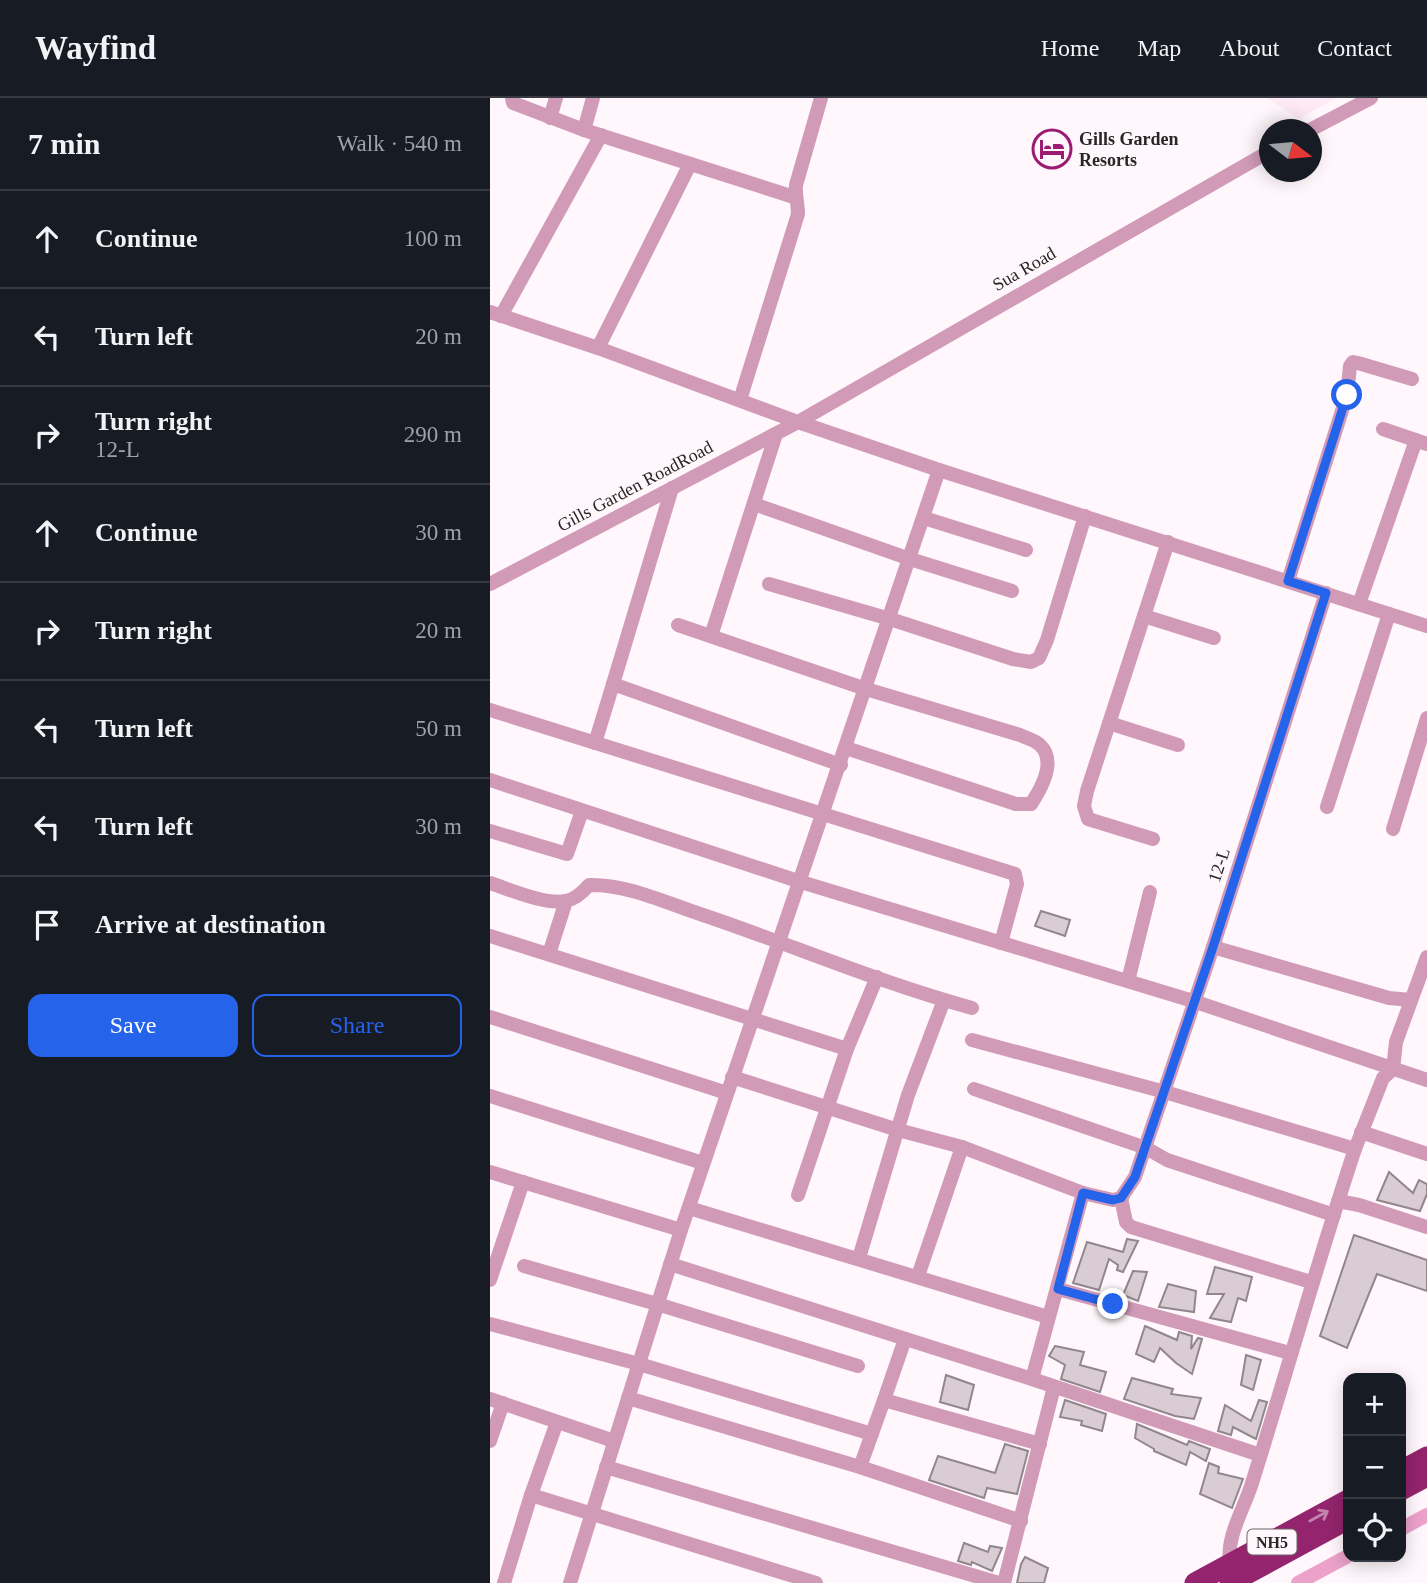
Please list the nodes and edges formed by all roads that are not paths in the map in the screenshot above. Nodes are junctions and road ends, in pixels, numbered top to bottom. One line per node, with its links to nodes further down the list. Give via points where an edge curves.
1 (512, 98): 6 (street, via 513,103)
2 (556, 98): 6 (street)
3 (593, 98): 8 (street)
4 (821, 98): 12 (street)
5 (1371, 98): 7 (street)
6 (550, 118): 8 (street)
7 (1322, 124)
8 (584, 130): 9 (street)
9 (601, 135): 11 (street); 13 (street)
10 (1259, 156): 17 (street, Sua Road)
11 (690, 164): 12 (street); 14 (street)
12 (794, 197): 16 (street, via 798,214)
13 (496, 314): 14 (street)
14 (598, 348): 16 (street)
15 (1412, 379): 29 (street, via 1358,363 1350,366 1347,395)
16 (740, 400): 17 (street)
17 (798, 422): 19 (street, Gills Garden RoadRoad); 21 (street)
18 (1383, 429): 20 (street)
19 (776, 434): 22 (street, Gills Garden RoadRoad); 23 (street)
20 (1421, 442): 34 (street)
21 (939, 470): 24 (street); 25 (street)
22 (672, 488): 30 (street, Gills Garden RoadRoad); 42 (street)
23 (754, 504): 28 (street); 40 (street)
24 (1085, 516): 26 (street); 37 (street, via 1039,658 1031,662 1003,656)
25 (924, 517): 27 (street); 28 (street)
26 (1168, 542): 29 (street); 36 (street)
27 (1026, 550)
28 (910, 559): 32 (street); 37 (street)
29 (1288, 581): 33 (street)
30 (490, 584)
31 (769, 584): 37 (street)
32 (1012, 591)
33 (1326, 593): 34 (street); 65 (street, 12-L)
34 (1359, 604): 35 (street)
35 (1390, 614): 39 (street); 52 (street)
36 (1144, 617): 41 (street); 46 (street)
37 (890, 619): 43 (street)
38 (678, 625): 40 (street)
39 (1427, 626)
40 (711, 636): 43 (street)
41 (1214, 638)
42 (613, 684): 47 (street); 50 (street)
43 (866, 689): 49 (street); 49 (street, via 1020,735 1039,744 1047,755 1047,770 1031,804 1016,804)
44 (490, 710): 47 (street)
45 (1427, 718): 55 (street)
46 (1109, 723): 48 (street); 57 (street, via 1087,791 1084,806 1088,819)
47 (595, 743): 54 (street)
48 (1178, 746)
49 (846, 748): 50 (street)
50 (841, 765): 54 (street)
51 (490, 780): 53 (street)
52 (1327, 807)
53 (582, 811): 56 (street, via 567,854); 58 (street)
54 (824, 814): 58 (street); 64 (street, via 1015,874 1017,884)
55 (1393, 829)
56 (490, 831)
57 (1153, 838)
58 (801, 882): 63 (street); 64 (street)
59 (490, 883): 61 (street, via 540,899)
60 (1150, 892): 69 (street)
61 (566, 901): 63 (street, via 589,885 604,885); 66 (street)
62 (490, 936): 66 (street)
63 (780, 941): 68 (street); 75 (street)
64 (1001, 943): 69 (street)
65 (1213, 947): 71 (street, via 1388,998); 72 (street, 12-L)
66 (549, 954): 75 (street)
67 (1427, 957): 71 (street)
68 (877, 977): 70 (street); 77 (street)
69 (1128, 981): 72 (street)
70 (944, 1000): 73 (street); 86 (street)
71 (1411, 1000): 78 (street, via 1396,1042)
72 (1193, 1001): 78 (street); 82 (street, 12-L)
73 (972, 1008)
74 (490, 1017): 83 (street)
75 (753, 1018): 77 (street); 79 (street)
76 (972, 1040): 82 (street)
77 (847, 1049): 85 (street)
78 (1393, 1069): 80 (street); 87 (street, via 1383,1078)
79 (732, 1077): 83 (street); 85 (street)
80 (1427, 1080)
81 (974, 1089): 89 (street)
82 (1165, 1092): 89 (street, 12-L); 90 (street)
83 (726, 1093): 92 (street)
84 (490, 1096): 92 (street)
85 (829, 1106): 86 (street); 96 (street)
86 (898, 1130): 88 (street); 102 (street)
87 (1361, 1132): 90 (street); 91 (street)
88 (962, 1147): 95 (street); 105 (street)
89 (1146, 1148): 97 (street, 12-L); 99 (street, via 1167,1160)
90 (1355, 1149): 99 (street)
91 (1427, 1154)
92 (703, 1163): 98 (street)
93 (490, 1172): 94 (street)
94 (523, 1182): 101 (street); 106 (street)
95 (1083, 1193): 97 (street); 108 (street)
96 (798, 1195)
97 (1121, 1198): 107 (street, via 1131,1227)
98 (689, 1208): 101 (street); 102 (street)
99 (1336, 1208): 100 (street, via 1359,1205); 107 (street)
100 (1427, 1227)
101 (681, 1230): 103 (street)
102 (859, 1258): 105 (street)
103 (670, 1264): 109 (street); 112 (street)
104 (524, 1266): 109 (street)
105 (918, 1276): 110 (street)
106 (490, 1280)
107 (1311, 1282): 113 (street)
108 (1058, 1289): 110 (street); 113 (street)
109 (657, 1304): 114 (street); 115 (street)
110 (1048, 1317): 116 (street)
111 (490, 1324): 114 (street)
112 (905, 1339): 116 (street); 119 (street)
113 (1290, 1353): 126 (street)
114 (639, 1364): 118 (street); 122 (street)
115 (858, 1366)
116 (1032, 1379): 117 (street)
117 (1055, 1387): 125 (street); 126 (street)
118 (628, 1398): 124 (street); 129 (street)
119 (884, 1400): 122 (street); 125 (street)
120 (496, 1401): 121 (street); 123 (street)
121 (556, 1422): 124 (street); 133 (street)
122 (872, 1433): 129 (street)
123 (490, 1441)
124 (614, 1441): 128 (street)
125 (1040, 1444): 136 (street)
126 (1260, 1455): 138 (street, via 1230,1542)
127 (1427, 1457): 130 (highway)
128 (606, 1467): 135 (street); 142 (street)
129 (860, 1467): 136 (street)
130 (1406, 1468)
131 (1427, 1476): 132 (highway)
132 (1406, 1487)
133 (531, 1494): 135 (street); 139 (street)
134 (1343, 1503): 138 (highway, NH5, one-way to 134)
135 (592, 1513): 140 (street); 141 (street)
136 (1021, 1521): 142 (street)
137 (1343, 1521): 138 (highway, NH5)
138 (1230, 1574): 143 (highway, NH5)
139 (503, 1583)
140 (570, 1583)
141 (816, 1583)
142 (1001, 1583)
143 (1195, 1583)

